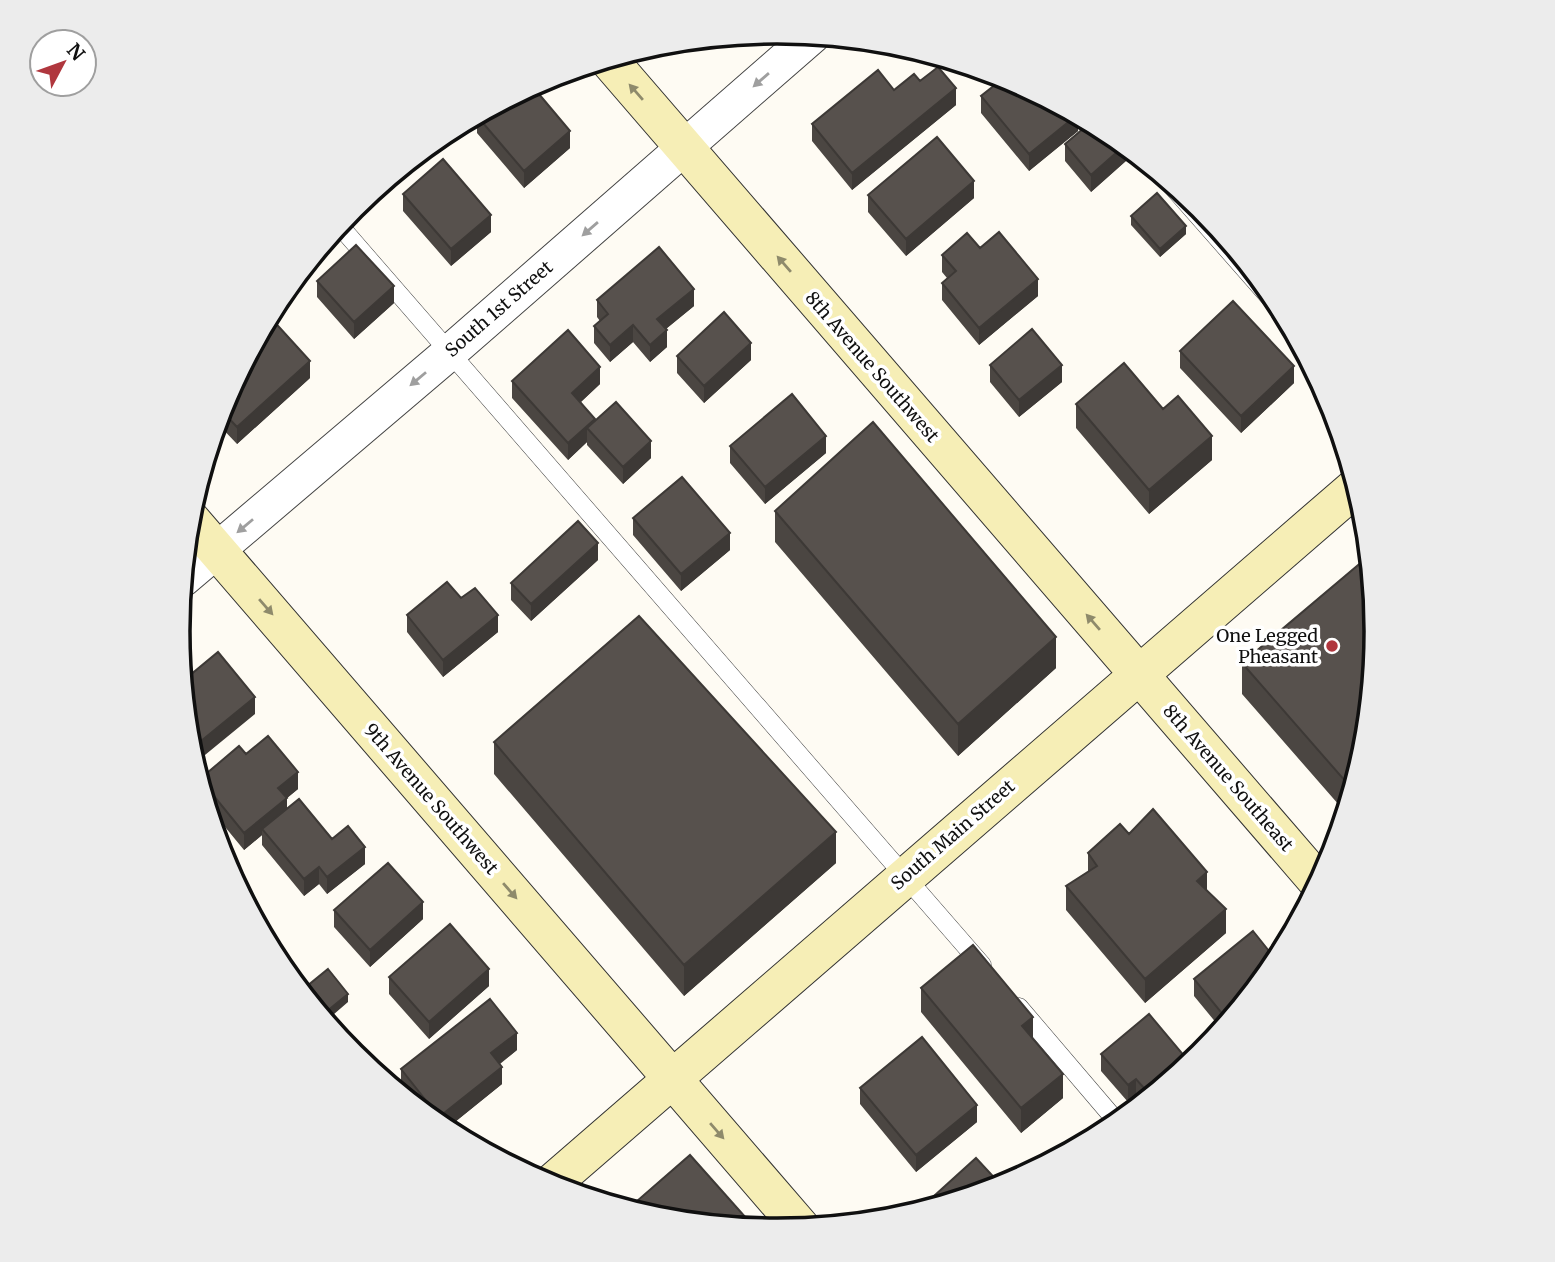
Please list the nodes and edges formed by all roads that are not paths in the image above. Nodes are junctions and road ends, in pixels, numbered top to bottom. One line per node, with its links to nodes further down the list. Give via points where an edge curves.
1 (802, 45): 3 (street, South 1st Street, one-way to 3)
2 (614, 67): 3 (street, 8th Avenue Southwest, one-way to 2)
3 (684, 147): 5 (street, South 1st Street, one-way to 5); 10 (street, 8th Avenue Southwest, one-way to 3)
4 (346, 233): 5 (lane)
5 (449, 353): 8 (street, South 1st Street, one-way to 8); 12 (lane)
6 (1348, 494): 10 (street, South Main Street)
7 (199, 530): 8 (street, 9th Avenue Southwest)
8 (217, 550): 9 (street, South 1st Street); 13 (street, 9th Avenue Southwest, one-way to 13)
9 (194, 570)
10 (1137, 674): 11 (street, 8th Avenue Southeast); 12 (street, South Main Street)
11 (1312, 874)
12 (905, 876): 13 (street, South Main Street); 14 (lane)
13 (672, 1079): 15 (street, South Main Street); 16 (street, 9th Avenue Southwest, one-way to 16)
14 (1111, 1114)
15 (560, 1176)
16 (792, 1218)

